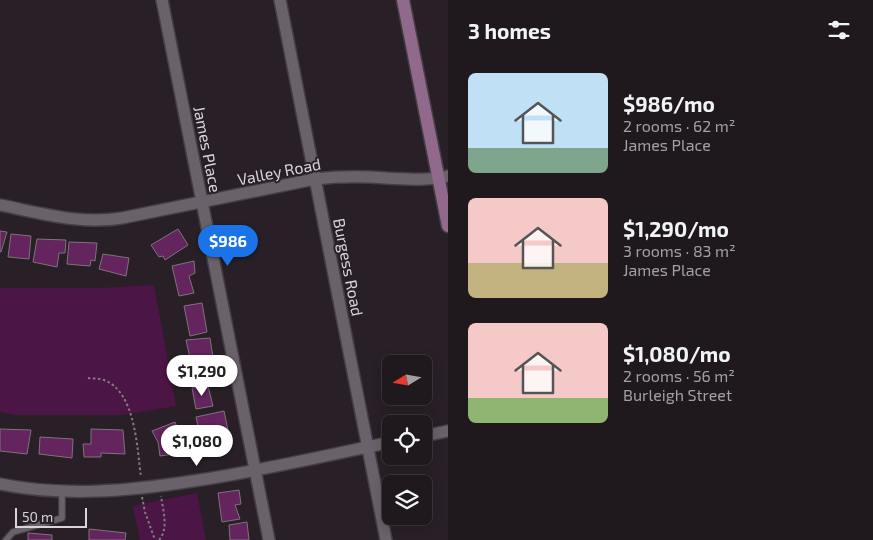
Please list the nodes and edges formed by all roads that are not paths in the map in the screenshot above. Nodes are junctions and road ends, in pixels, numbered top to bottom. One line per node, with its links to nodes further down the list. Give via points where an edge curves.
1 (162, 0): 6 (street, James Place)
2 (280, 0): 4 (street, Burgess Road)
3 (403, 0): 5 (street)
4 (315, 178): 5 (street, Valley Road); 6 (street, Valley Road); 12 (street, Burgess Road)
5 (443, 178): 8 (street)
6 (202, 203): 7 (street, Valley Road, via 96,221); 13 (street, James Place)
7 (0, 205)
8 (448, 226)
9 (448, 431): 10 (street)
10 (432, 434)
11 (382, 444): 12 (street)
12 (368, 447): 13 (street); 18 (street, Burgess Road)
13 (256, 471): 15 (street, via 160,486 94,492); 17 (street, James Place)
14 (0, 484): 15 (street)
15 (62, 491): 16 (lane, via 62,518 14,532)
16 (6, 540)
17 (269, 540)
18 (386, 540)

